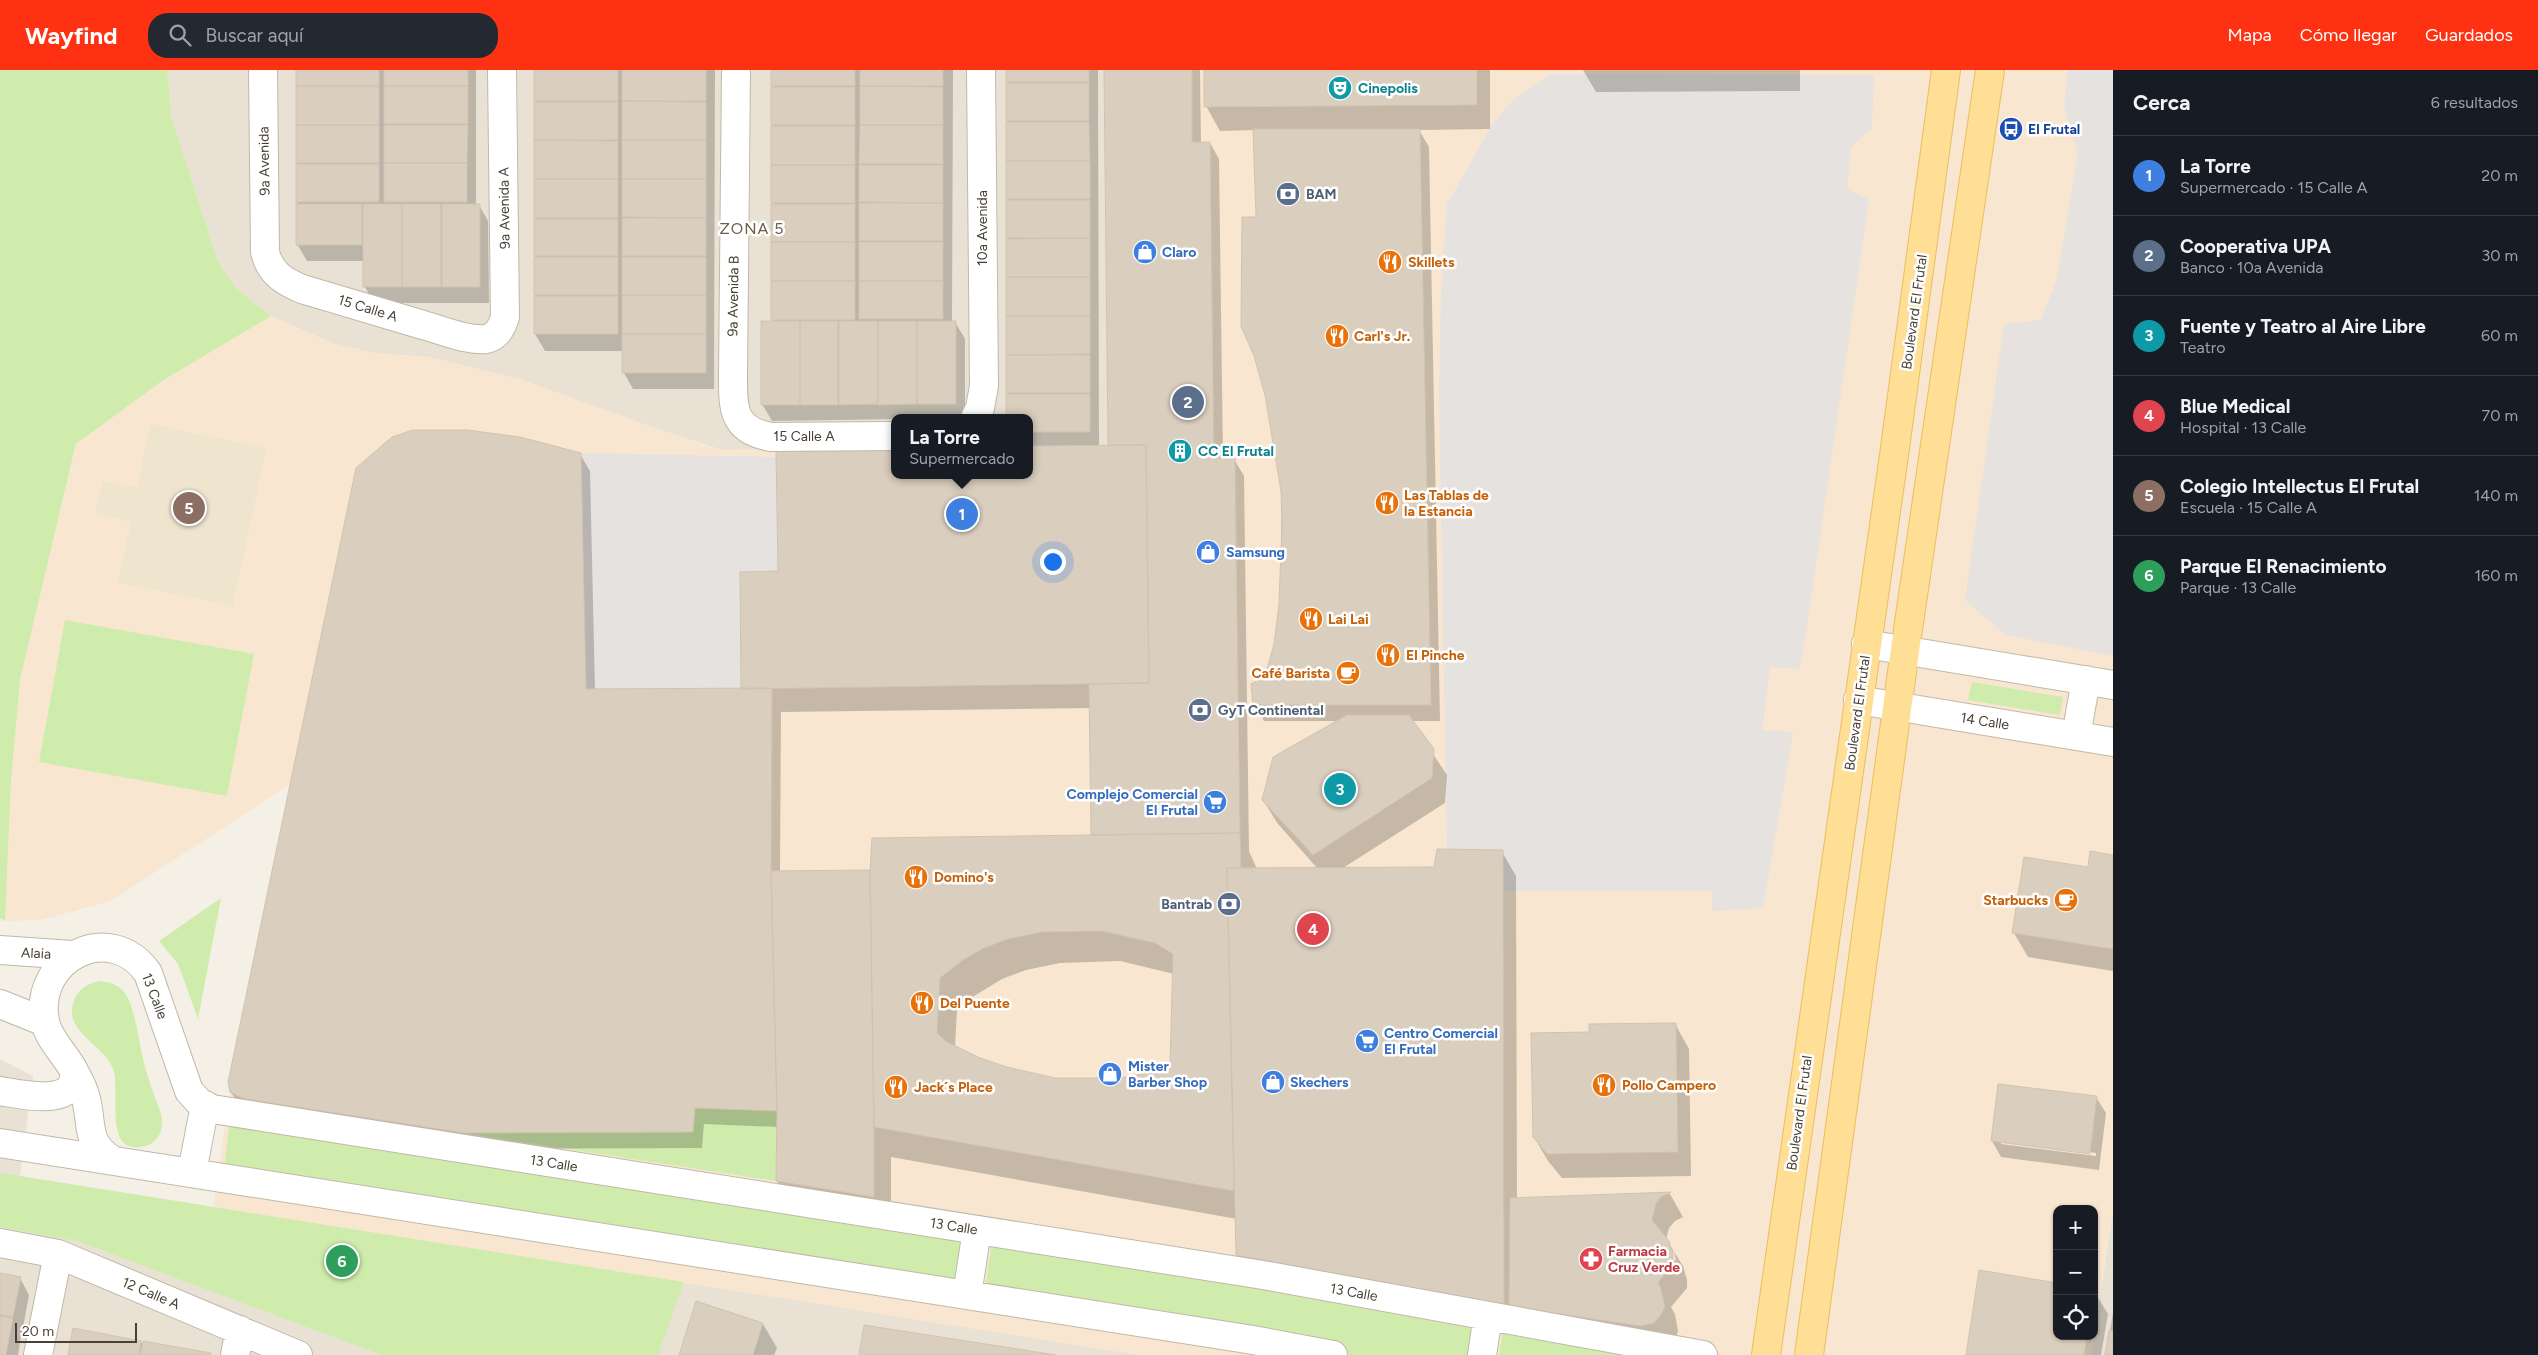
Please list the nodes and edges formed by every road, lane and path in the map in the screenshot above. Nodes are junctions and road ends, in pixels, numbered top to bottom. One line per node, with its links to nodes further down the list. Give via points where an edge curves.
1 (263, 70): 7 (street, 9a Avenida)
2 (502, 70): 10 (street, 9a Avenida A, via 505,307 503,325)
3 (736, 70): 11 (street, 9a Avenida B)
4 (981, 70): 12 (street, 10a Avenida, via 984,386)
5 (1946, 70): 8 (main road, Boulevard El Frutal)
6 (1990, 70): 9 (main road)
7 (265, 252): 10 (street, 15 Calle A, via 277,275 302,289 467,337)
8 (1919, 272): 9 (main road); 14 (main road, Boulevard El Frutal)
9 (1958, 276): 15 (main road)
10 (488, 338)
11 (733, 401): 13 (street, 15 Calle A, via 740,422 760,435)
12 (977, 414)
13 (891, 436)
14 (1866, 644): 15 (street); 18 (main road, Boulevard El Frutal)
15 (1904, 650): 16 (street); 19 (main road)
16 (2086, 680): 17 (street); 20 (street)
17 (2113, 685)
18 (1858, 700): 19 (street, 14 Calle); 24 (main road, Boulevard El Frutal)
19 (1897, 707): 20 (street, 14 Calle); 25 (main road)
20 (2076, 736): 21 (street, 14 Calle)
21 (2113, 742)
22 (0, 950): 23 (street, Alaia)
23 (72, 955): 27 (street, via 54,974 48,987); 30 (street, 13 Calle, via 92,948 106,949 141,964 152,981 189,1091)
24 (1820, 964): 25 (main road); 45 (main road, Boulevard El Frutal)
25 (1862, 967): 46 (main road)
26 (2, 1005): 27 (street)
27 (45, 1022): 28 (street)
28 (74, 1071): 29 (street, via 70,1086 61,1094 49,1097); 32 (street, via 86,1098 90,1134 99,1149)
29 (0, 1091)
30 (205, 1105): 33 (street); 34 (street, 13 Calle, via 212,1109)
31 (0, 1143): 32 (street)
32 (112, 1160): 33 (street)
33 (192, 1172): 37 (street)
34 (977, 1230): 37 (street); 38 (street, 13 Calle, via 1263,1275)
35 (0, 1243): 36 (street, 12 Calle A)
36 (58, 1254): 39 (street, 12 Calle A); 40 (street)
37 (967, 1295): 42 (street)
38 (1488, 1316): 43 (street); 44 (street, 13 Calle)
39 (238, 1343): 41 (street, 12 Calle A)
40 (38, 1355)
41 (298, 1355)
42 (1333, 1355)
43 (1482, 1355)
44 (1703, 1355)
45 (1766, 1355)
46 (1809, 1355)

